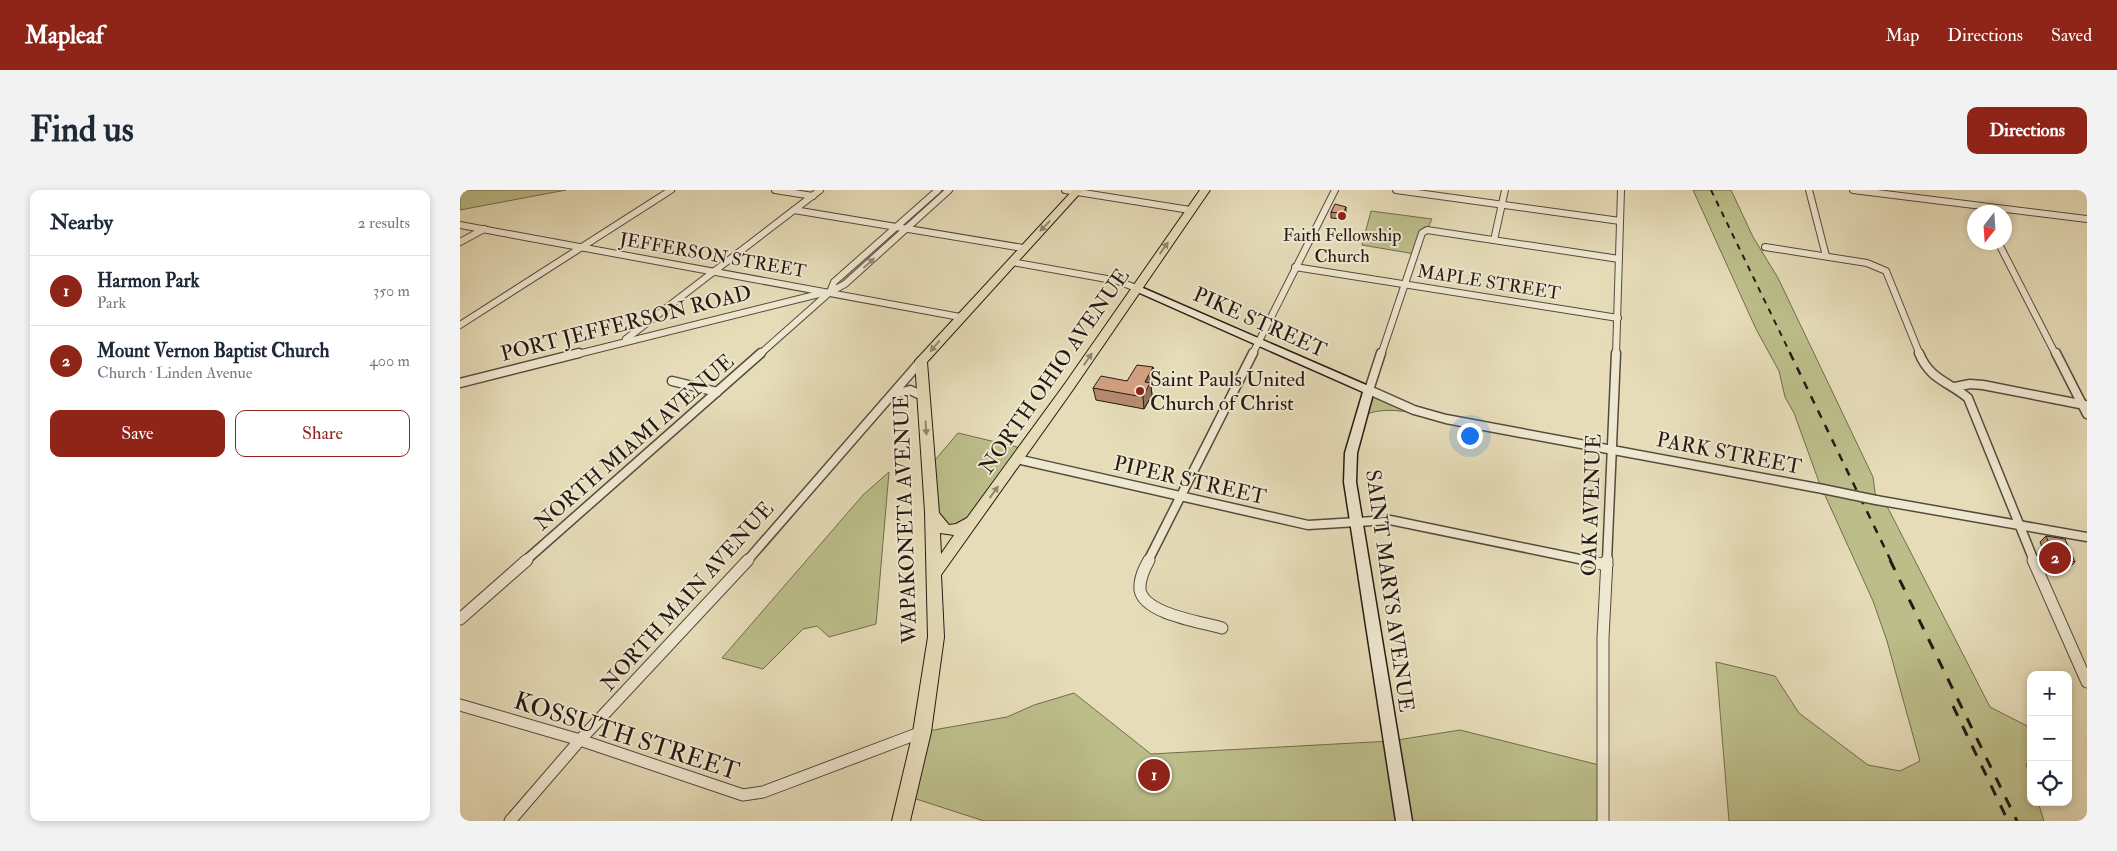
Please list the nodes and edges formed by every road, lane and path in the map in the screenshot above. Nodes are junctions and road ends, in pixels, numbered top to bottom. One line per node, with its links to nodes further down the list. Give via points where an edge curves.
1 (671, 190): 30 (street)
2 (775, 190): 15 (street)
3 (820, 190): 15 (street)
4 (938, 190): 24 (street, NORTH MIAMI AVENUE)
5 (949, 190): 26 (street, NORTH MIAMI AVENUE)
6 (1065, 190): 14 (street)
7 (1205, 190): 20 (main road, NORTH OHIO AVENUE)
8 (1335, 190): 37 (street)
9 (1396, 190): 16 (street)
10 (1505, 190): 16 (street)
11 (1621, 190): 22 (street, OAK AVENUE)
12 (1810, 190): 34 (street)
13 (1857, 190): 17 (street)
14 (1077, 191): 20 (street); 32 (main road, NORTH MAIN AVENUE, one-way to 32)
15 (813, 196): 19 (street)
16 (1502, 205): 22 (street); 28 (street)
17 (1978, 205)
18 (2012, 209): 21 (street)
19 (794, 210): 24 (street); 38 (street)
20 (1190, 210): 40 (main road, NORTH OHIO AVENUE, one-way to 20)
21 (2087, 219)
22 (1620, 221): 35 (street, OAK AVENUE)
23 (460, 225): 25 (street, JEFFERSON STREET)
24 (897, 228): 26 (street); 41 (street, NORTH MIAMI AVENUE, via 834,282)
25 (484, 229): 29 (street); 30 (street, JEFFERSON STREET)
26 (906, 229): 32 (street); 41 (street, NORTH MIAMI AVENUE, one-way to 26, via 845,284)
27 (1428, 230): 28 (street); 39 (street, SAINT MARYS AVENUE, via 1420,237)
28 (1494, 240): 35 (street)
29 (460, 242)
30 (584, 246): 38 (street, JEFFERSON STREET); 44 (street)
31 (1765, 247): 34 (street)
32 (1023, 248): 36 (main road, NORTH MAIN AVENUE)
33 (2002, 250): 55 (street)
34 (1826, 256): 50 (street, via 1882,268 1890,277 1925,367 1937,379)
35 (1619, 259): 43 (street, OAK AVENUE)
36 (1012, 262): 40 (street, via 1118,281); 42 (main road, NORTH MAIN AVENUE)
37 (1295, 267): 39 (street, MAPLE STREET); 46 (street)
38 (715, 271): 41 (street, JEFFERSON STREET); 45 (street)
39 (1404, 284): 43 (street, MAPLE STREET); 51 (street, SAINT MARYS AVENUE)
40 (1136, 288): 46 (main road, PIKE STREET); 58 (main road, NORTH OHIO AVENUE, one-way to 40)
41 (830, 292): 42 (street, JEFFERSON STREET); 45 (street, PORT JEFFERSON ROAD); 52 (street, NORTH MIAMI AVENUE)
42 (960, 317): 47 (main road, NORTH MAIN AVENUE, one-way to 47)
43 (1618, 318): 57 (street, OAK AVENUE)
44 (460, 325)
45 (623, 342): 49 (street, PORT JEFFERSON ROAD)
46 (1258, 342): 51 (main road, PIKE STREET); 59 (street)
47 (921, 361): 53 (street, NORTH MAIN AVENUE); 54 (main road, WAPAKONETA AVENUE)
48 (672, 381): 52 (street)
49 (460, 383)
50 (1955, 387): 55 (street, via 1982,385); 63 (street, via 1968,398)
51 (1368, 390): 57 (street, PARK STREET, via 1414,410 1446,419); 62 (main road, SAINT MARYS AVENUE, via 1351,453 1350,482)
52 (717, 392): 67 (street, NORTH MIAMI AVENUE)
53 (891, 396): 54 (street, via 910,389); 72 (street, NORTH MAIN AVENUE, via 746,562)
54 (923, 396): 60 (main road, WAPAKONETA AVENUE, one-way to 60)
55 (2085, 405): 56 (street)
56 (2087, 414)
57 (1610, 448): 63 (street, PARK STREET, bridge); 65 (street, OAK AVENUE)
58 (1017, 459): 59 (street, PIPER STREET); 61 (main road, NORTH OHIO AVENUE, one-way to 58)
59 (1182, 496): 62 (street, PIPER STREET, via 1308,525); 68 (street, via 1143,572 1139,588 1144,601 1157,609)
60 (932, 512): 61 (main road, via 936,523 945,531 958,530); 66 (main road, WAPAKONETA AVENUE)
61 (974, 519): 66 (main road, NORTH OHIO AVENUE)
62 (1355, 522): 65 (street, PIPER STREET, via 1390,520); 75 (main road, SAINT MARYS AVENUE)
63 (2018, 525): 64 (street, PARK STREET); 69 (street)
64 (2087, 538)
65 (1607, 565): 76 (street, OAK AVENUE, via 1603,638)
66 (934, 574): 71 (main road, WAPAKONETA AVENUE, via 936,637)
67 (460, 619)
68 (1222, 628)
69 (2087, 682)
70 (460, 705): 72 (street, KOSSUTH STREET)
71 (922, 732): 72 (street, KOSSUTH STREET, via 763,792 743,794); 74 (main road, WAPAKONETA AVENUE)
72 (580, 740): 73 (street, NORTH MAIN AVENUE)
73 (510, 821)
74 (901, 821)
75 (1404, 821)
76 (1603, 821)

